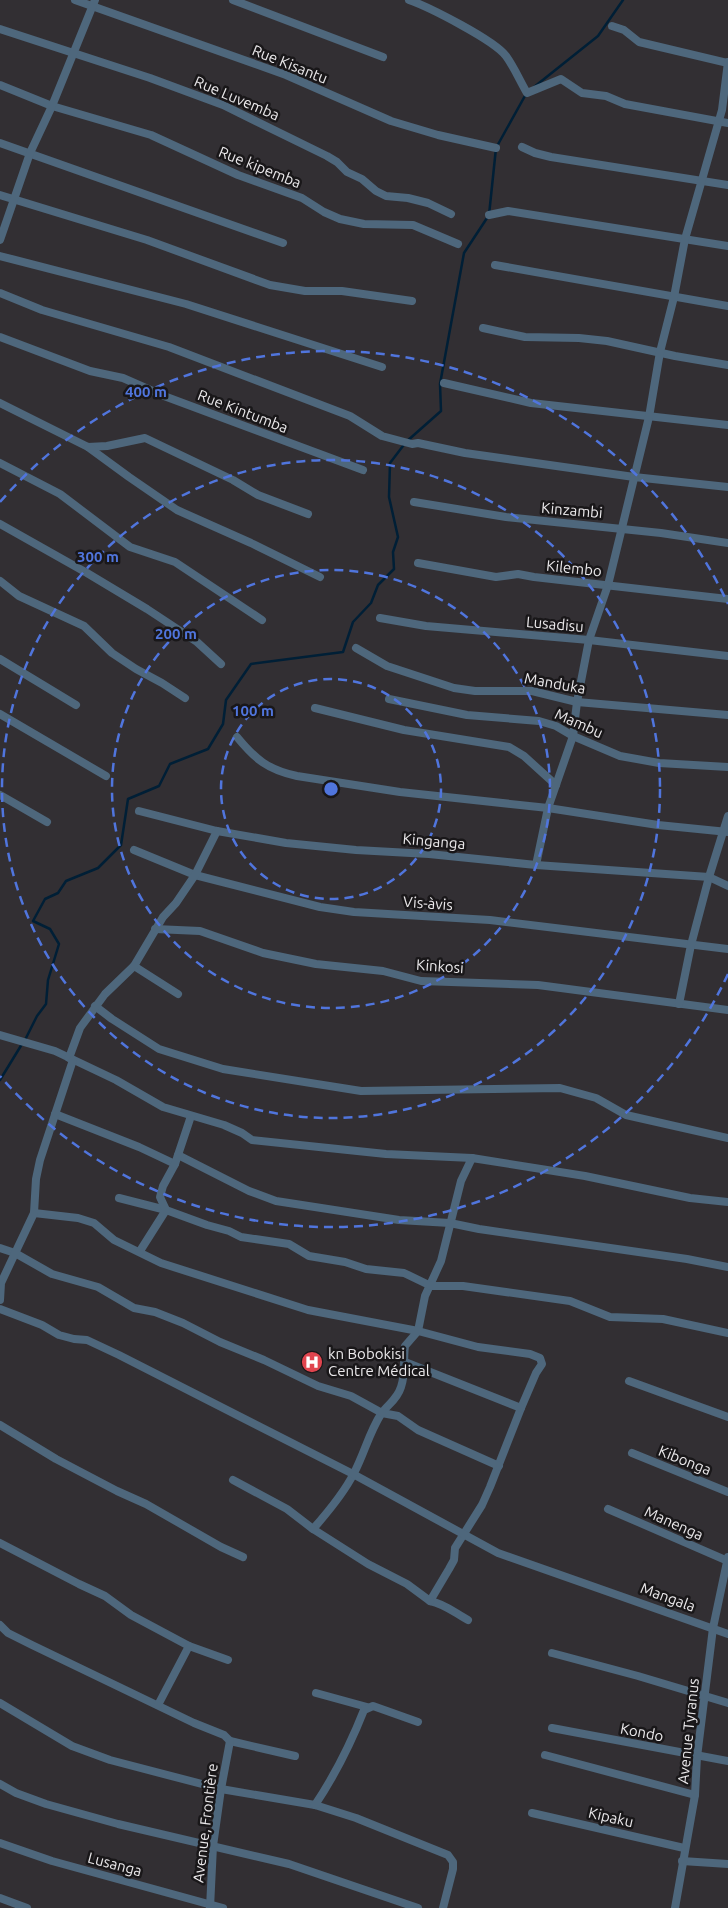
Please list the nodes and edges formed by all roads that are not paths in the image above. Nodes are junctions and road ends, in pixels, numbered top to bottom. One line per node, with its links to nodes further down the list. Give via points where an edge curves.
1 (75, 0): 4 (street, Rue Kisantu)
2 (233, 0): 8 (street)
3 (409, 0): 12 (street, via 475,34 505,54 527,92 561,79 582,93)
4 (94, 4): 7 (street); 16 (street, Rue Kisantu, via 286,75 391,121)
5 (612, 26): 9 (street, via 624,30 639,42)
6 (0, 29): 7 (street, Rue Luvemba)
7 (73, 52): 11 (street); 22 (street, Rue Luvemba, via 223,104 327,156 386,196 428,203)
8 (383, 57)
9 (728, 63): 12 (street)
10 (0, 85): 11 (street)
11 (52, 106): 17 (street); 27 (street, Rue kipemba, via 151,135 238,175 302,198 340,219 364,224 413,226)
12 (718, 121): 13 (street); 18 (street)
13 (728, 123)
14 (0, 143): 17 (street)
15 (522, 147): 18 (street, via 535,154)
16 (496, 148)
17 (30, 152): 21 (street); 26 (street)
18 (701, 181): 19 (street); 24 (street)
19 (728, 185)
20 (0, 195): 21 (street)
21 (13, 200): 25 (street); 33 (street, via 147,240 270,285)
22 (451, 214)
23 (489, 215): 24 (street, via 508,211)
24 (686, 239): 28 (street); 32 (street)
25 (0, 240)
26 (283, 242)
27 (458, 244)
28 (728, 246)
29 (0, 256): 39 (street, via 186,304)
30 (495, 265): 32 (street)
31 (0, 293): 47 (street, via 42,310 169,347 350,416 382,436 465,453)
32 (674, 297): 34 (street); 37 (street)
33 (412, 301)
34 (728, 306)
35 (483, 328): 37 (street, via 525,337 607,341)
36 (0, 338): 46 (street, Rue Kintumba, via 90,371 123,378)
37 (660, 352): 38 (street); 42 (street)
38 (728, 364)
39 (382, 367)
40 (444, 383): 42 (street, via 531,403)
41 (0, 403): 44 (street)
42 (649, 416): 43 (street); 47 (street)
43 (728, 425)
44 (88, 447): 50 (street, via 145,438 258,495); 55 (street, via 178,510)
45 (0, 463): 60 (street, via 60,494 130,547 175,562)
46 (363, 470)
47 (634, 477): 48 (street); 52 (street)
48 (728, 487)
49 (414, 502): 52 (street, Kinzambi, via 506,517)
50 (308, 514)
51 (0, 524): 65 (street, via 147,609 197,642)
52 (621, 528): 53 (street, Kinzambi); 57 (street)
53 (728, 543)
54 (418, 563): 57 (street, Kilembo, via 496,577 518,574)
55 (320, 577)
56 (0, 581): 66 (street, via 19,596 84,626 112,652)
57 (608, 585): 58 (street, Kilembo); 61 (street)
58 (728, 599)
59 (380, 618): 61 (street, Lusadisu, via 426,626)
60 (262, 620)
61 (589, 640): 63 (street, Lusadisu); 68 (street)
62 (356, 648): 68 (street, Manduka, via 387,666 454,688 532,691)
63 (728, 656)
64 (0, 659): 69 (street)
65 (221, 664)
66 (185, 698)
67 (389, 699): 73 (street, Mambu, via 467,715 539,721)
68 (577, 702): 72 (street, Manduka); 73 (street)
69 (76, 704)
70 (315, 708): 77 (street, via 404,730 508,747 524,756)
71 (0, 714): 76 (street)
72 (728, 715)
73 (573, 736): 75 (street, Mambu, via 620,756 659,763); 77 (street)
74 (237, 738): 79 (street, via 258,761 285,773 400,792)
75 (728, 767)
76 (106, 776)
77 (556, 785): 79 (street)
78 (0, 795): 82 (street)
79 (548, 808): 84 (street); 86 (street)
80 (139, 812): 83 (street, Kinganga)
81 (728, 816): 84 (street)
82 (47, 822)
83 (217, 831): 86 (street, Kinganga, via 286,843); 87 (street)
84 (726, 832): 88 (street)
85 (134, 850): 87 (street, Vis-àvis)
86 (536, 865): 88 (street, Kinganga)
87 (196, 875): 90 (street); 91 (street, Vis-àvis, via 320,908 490,920)
88 (709, 877): 89 (street, Kinganga); 91 (street)
89 (728, 886)
90 (155, 929): 93 (street); 95 (street, Kinkosi, via 200,931 264,953 316,964 383,971 421,981 538,985)
91 (691, 945): 92 (street, Vis-àvis); 95 (street)
92 (728, 949)
93 (134, 966): 94 (street); 96 (street)
94 (178, 994)
95 (680, 1004): 97 (street, Kinkosi)
96 (95, 1006): 99 (street, via 80,1028); 102 (street, via 159,1049 223,1069 361,1091 560,1088 596,1098 626,1115)
97 (728, 1010)
98 (2, 1036): 99 (street, via 55,1051)
99 (71, 1059): 100 (street); 101 (street, via 163,1107)
100 (55, 1114): 105 (street); 109 (street, via 36,1179)
101 (191, 1116): 103 (street); 104 (street, via 224,1125 256,1141 386,1154)
102 (728, 1138)
103 (178, 1155): 105 (street); 110 (street, via 276,1201 399,1220)
104 (472, 1158): 107 (street); 110 (street, via 461,1181)
105 (175, 1164): 108 (street, via 160,1196)
106 (120, 1198): 108 (street)
107 (728, 1202)
108 (166, 1210): 112 (street); 115 (street, via 241,1237 289,1244 309,1256 366,1269 404,1273)
109 (34, 1213): 112 (street, via 94,1223 114,1240); 113 (street)
110 (450, 1223): 114 (street); 115 (street)
111 (0, 1248): 113 (street)
112 (140, 1251): 118 (street, via 161,1263 308,1310)
113 (15, 1254): 116 (street, via 1,1283); 123 (street, via 52,1274 98,1286 134,1308 183,1322 242,1352 318,1386 351,1396)
114 (728, 1267)
115 (431, 1286): 118 (street); 119 (street, via 463,1286 570,1301 610,1317 663,1318)
116 (0, 1300)
117 (0, 1310): 128 (street, Mangala, via 59,1334 92,1342)
118 (418, 1331): 120 (street, via 405,1346); 122 (street, via 478,1347 540,1358 542,1364)
119 (728, 1333)
120 (404, 1362): 122 (street); 123 (street, via 401,1388 395,1401)
121 (628, 1381): 124 (street)
122 (521, 1408): 127 (street)
123 (382, 1413): 127 (street, via 398,1416 418,1430); 128 (street)
124 (728, 1416)
125 (0, 1425): 135 (street, via 56,1459)
126 (632, 1453): 130 (street, Kibonga)
127 (499, 1466): 133 (street, via 482,1505)
128 (354, 1474): 132 (street, via 330,1510); 133 (street, Mangala)
129 (233, 1480): 132 (street, via 287,1509)
130 (728, 1492)
131 (608, 1509): 136 (street, Manenga)
132 (313, 1528): 137 (street)
133 (463, 1534): 137 (street, via 455,1548 454,1560); 140 (street, Mangala, via 498,1553)
134 (0, 1543): 142 (street, via 105,1596 131,1615)
135 (243, 1557)
136 (728, 1560): 140 (street, Avenue Tyranus)
137 (430, 1601): 138 (street, via 438,1602)
138 (468, 1620)
139 (0, 1625): 149 (street, via 8,1633)
140 (713, 1628): 141 (street, Mangala); 146 (street, Avenue Tyranus)
141 (728, 1634)
142 (189, 1646): 144 (street); 149 (street)
143 (552, 1653): 146 (street)
144 (228, 1660)
145 (316, 1693): 150 (street)
146 (706, 1696): 148 (street); 156 (street, Avenue Tyranus)
147 (0, 1703): 159 (street, via 72,1746 110,1760)
148 (728, 1703)
149 (158, 1705): 153 (street)
150 (368, 1707): 151 (street); 161 (street)
151 (418, 1722)
152 (552, 1728): 156 (street, Kondo)
153 (230, 1741): 155 (street); 159 (street, Avenue, Frontière)
154 (545, 1755): 160 (street)
155 (295, 1756)
156 (697, 1757): 157 (street, Kondo); 160 (street, Avenue Tyranus)
157 (728, 1762)
158 (0, 1784): 164 (street, via 46,1804)
159 (220, 1789): 161 (street); 164 (street, Avenue, Frontière)
160 (695, 1795): 165 (street, Avenue Tyranus)
161 (315, 1805): 173 (street, via 448,1855 453,1869)
162 (532, 1813): 165 (street, Kipaku)
163 (0, 1843): 169 (street, Lusanga)
164 (213, 1846): 169 (street, Avenue, Frontière); 172 (street, via 289,1864)
165 (684, 1848): 166 (street, Avenue Tyranus)
166 (682, 1861): 167 (street); 174 (street, Avenue Tyranus)
167 (728, 1864)
168 (0, 1898): 170 (street)
169 (210, 1906): 171 (street, Lusanga)
170 (27, 1908)
171 (223, 1908)
172 (418, 1908)
173 (443, 1908)
174 (675, 1908)

